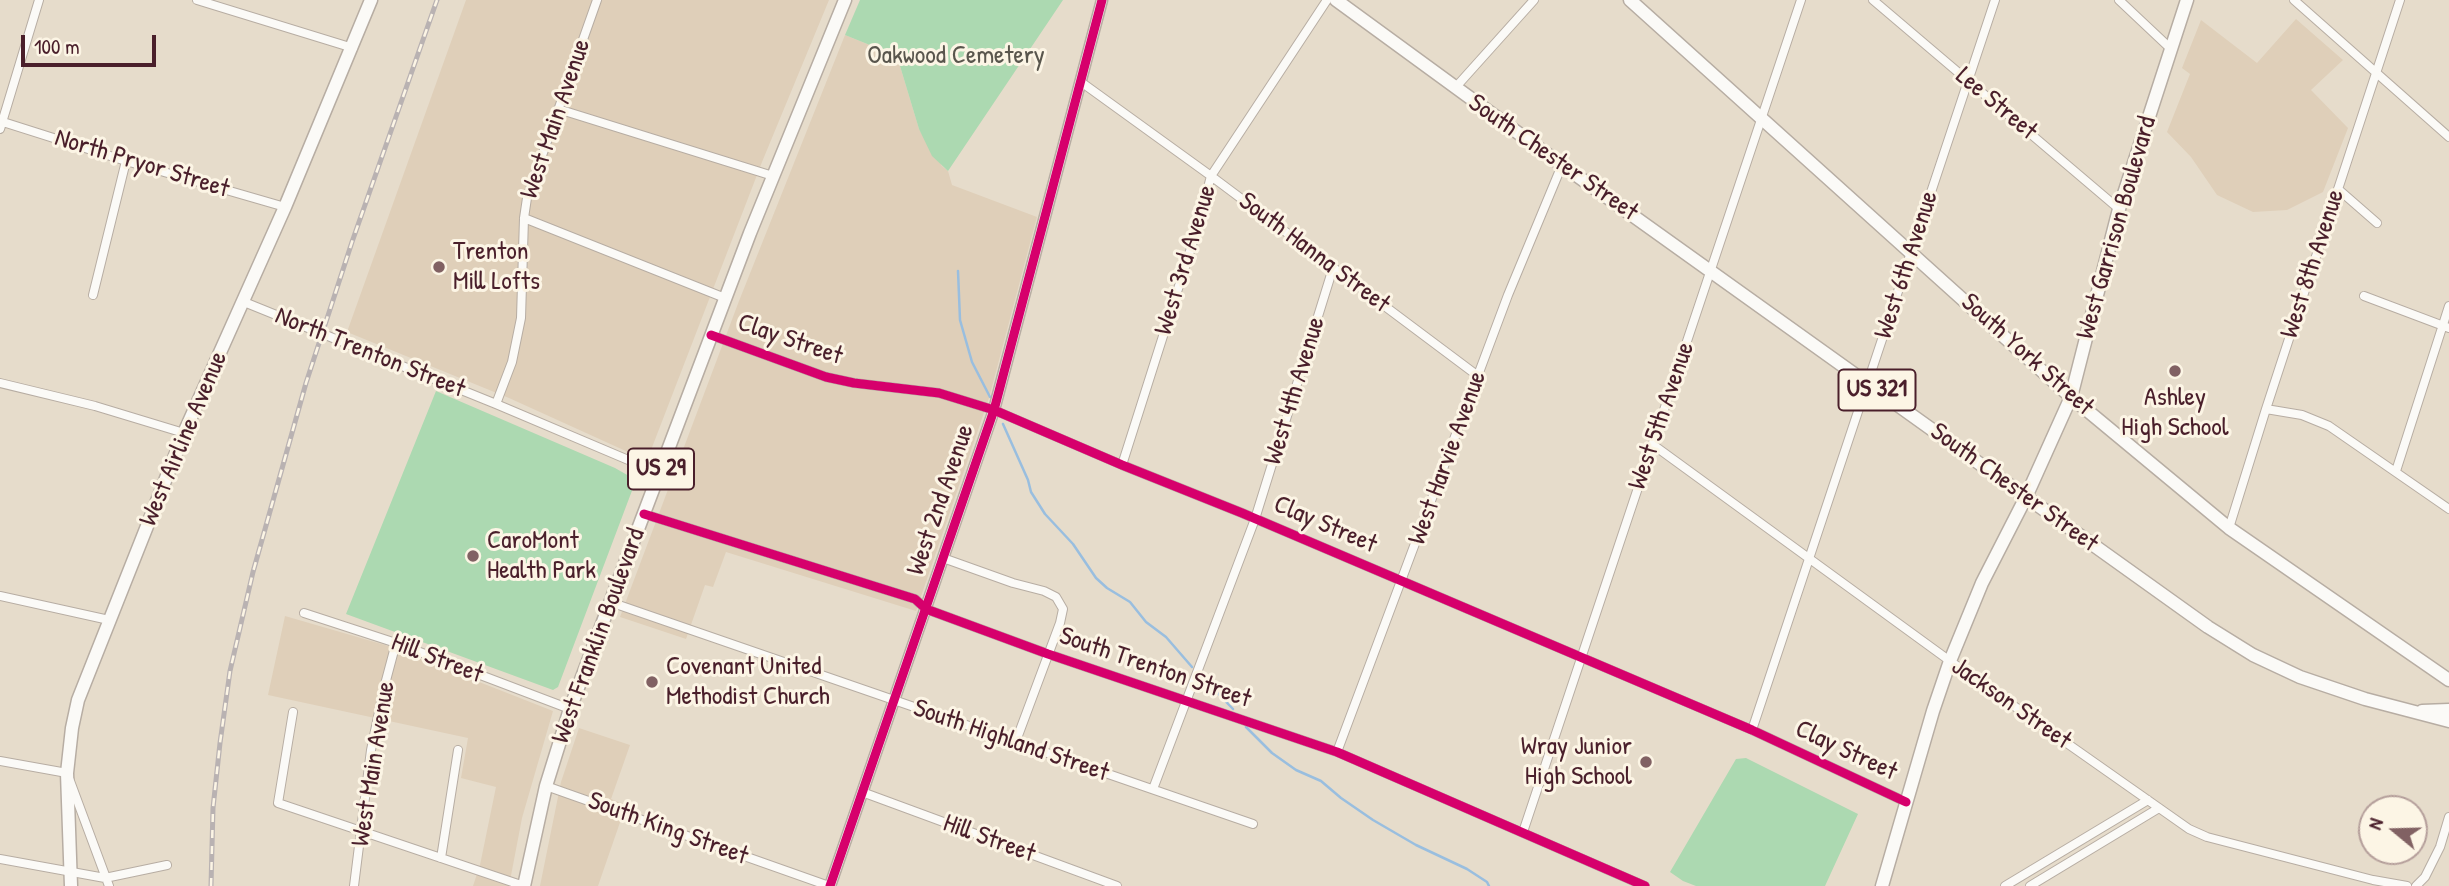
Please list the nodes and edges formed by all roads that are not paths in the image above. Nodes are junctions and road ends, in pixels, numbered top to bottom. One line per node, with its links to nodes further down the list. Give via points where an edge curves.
1 (39, 0): 26 (street)
2 (197, 0): 18 (street)
3 (371, 0): 18 (main road, West Airline Avenue)
4 (597, 0): 24 (street, West Main Avenue)
5 (845, 0): 30 (main road, West Franklin Boulevard / US 29)
6 (1102, 0): 22 (street, West 2nd Avenue)
7 (1327, 0): 31 (street, West 3rd Avenue)
8 (1336, 0): 23 (main road, South Chester Street / US 321)
9 (1534, 0): 23 (street)
10 (1630, 0): 25 (main road, South York Street)
11 (1801, 0): 25 (street, West 5th Avenue)
12 (1872, 0): 21 (street, Lee Street)
13 (1995, 0): 21 (street, West 6th Avenue)
14 (2119, 0): 19 (street)
15 (2187, 0): 19 (main road, West Garrison Boulevard)
16 (2294, 0): 20 (street)
17 (2400, 0): 20 (street, West 8th Avenue)
18 (352, 48): 33 (main road, West Airline Avenue)
19 (2171, 49): 34 (main road, West Garrison Boulevard)
20 (2376, 71): 27 (street); 32 (street, West 8th Avenue)
21 (1968, 81): 34 (street, Lee Street); 37 (street, West 6th Avenue)
22 (1081, 82): 31 (street, South Hanna Street); 53 (street, West 2nd Avenue)
23 (1455, 88): 29 (main road, South Chester Street / US 321)
24 (558, 109): 30 (street); 35 (street, West Main Avenue)
25 (1762, 117): 37 (main road, South York Street); 39 (street, West 5th Avenue)
26 (1, 124): 28 (street, North Pryor Street)
27 (2449, 137)
28 (125, 161): 33 (street, North Pryor Street); 40 (street)
29 (1562, 165): 39 (main road, South Chester Street / US 321); 47 (street, West Harvie Avenue)
30 (773, 176): 42 (main road, West Franklin Boulevard / US 29)
31 (1211, 176): 38 (street, South Hanna Street); 56 (street, West 3rd Avenue)
32 (2338, 189): 36 (street); 52 (street, West 8th Avenue)
33 (285, 207): 43 (main road, West Airline Avenue)
34 (2119, 209): 50 (main road, West Garrison Boulevard)
35 (524, 218): 42 (street, Clay Street); 51 (street, West Main Avenue, via 521,318 512,362)
36 (2377, 223)
37 (1912, 251): 49 (street, West 6th Avenue); 50 (main road, South York Street)
38 (1333, 268): 47 (street, South Hanna Street); 62 (street, West 4th Avenue)
39 (1711, 270): 49 (main road, South Chester Street / US 321); 55 (street, West 5th Avenue)
40 (93, 295)
41 (2364, 296): 45 (street)
42 (725, 298): 46 (main road, West Franklin Boulevard / US 29)
43 (244, 302): 51 (street, North Trenton Street); 54 (main road, West Airline Avenue)
44 (2449, 306): 45 (street)
45 (2445, 327): 57 (street)
46 (711, 335): 53 (street, Clay Street, via 826,377 939,393); 58 (main road, West Franklin Boulevard / US 29)
47 (1478, 376): 66 (street, West Harvie Avenue)
48 (0, 383): 54 (street)
49 (1868, 383): 59 (main road, South Chester Street / US 321); 65 (street, West 6th Avenue)
50 (2070, 397): 59 (main road, West Garrison Boulevard); 63 (main road, South York Street)
51 (496, 404): 58 (street)
52 (2266, 409): 57 (street, via 2302,415 2329,426); 63 (street, West 8th Avenue)
53 (994, 410): 56 (street, Clay Street); 64 (street, West 2nd Avenue)
54 (184, 433): 71 (main road, West Airline Avenue)
55 (1652, 444): 65 (street, Jackson Street); 74 (street, West 5th Avenue)
56 (1122, 465): 62 (street, Clay Street)
57 (2396, 471): 60 (street)
58 (659, 473): 61 (main road, West Franklin Boulevard / US 29)
59 (2026, 497): 75 (main road, West Garrison Boulevard, via 1982,583); 82 (main road, South Chester Street / US 321, via 2253,655 2300,677)
60 (2449, 509)
61 (644, 514): 68 (main road, West Franklin Boulevard / US 29); 69 (street, South Trenton Street, via 889,590 915,599)
62 (1255, 519): 66 (street, Clay Street); 77 (street, West 4th Avenue)
63 (2229, 528): 76 (main road, South York Street)
64 (943, 558): 69 (street, West 2nd Avenue); 73 (street, via 1056,597 1063,608)
65 (1810, 558): 75 (street, Jackson Street); 84 (street, West 6th Avenue)
66 (1402, 581): 74 (street, Clay Street); 87 (street, West Harvie Avenue)
67 (0, 596): 71 (street)
68 (610, 602): 78 (street, South Highland Street); 79 (main road, West Franklin Boulevard / US 29)
69 (926, 609): 73 (street, South Trenton Street); 78 (street, West 2nd Avenue)
70 (304, 613): 72 (street, Hill Street)
71 (109, 620): 89 (main road, West Airline Avenue, via 76,707)
72 (396, 643): 79 (street, Hill Street); 98 (street, West Main Avenue, via 378,715)
73 (1048, 654): 77 (street, South Trenton Street); 85 (street)
74 (1581, 657): 84 (street, Clay Street); 99 (street, West 5th Avenue)
75 (1950, 661): 93 (street, Jackson Street); 94 (main road, West Garrison Boulevard)
76 (2449, 680)
77 (1187, 700): 87 (street, South Trenton Street); 91 (street, West 4th Avenue)
78 (892, 701): 85 (street, South Highland Street); 92 (street, West 2nd Avenue)
79 (570, 709): 90 (main road, West Franklin Boulevard / US 29)
80 (2449, 710): 82 (main road)
81 (293, 712): 98 (street, via 278,803)
82 (2415, 712): 83 (main road, South Chester Street / US 321)
83 (2449, 721)
84 (1752, 730): 94 (street, Clay Street)
85 (1016, 741): 91 (street, South Highland Street)
86 (458, 750): 100 (street)
87 (1337, 752): 99 (street, South Trenton Street)
88 (0, 761): 89 (street)
89 (67, 773): 103 (main road); 104 (street, West Airline Avenue)
90 (546, 786): 107 (main road, West Franklin Boulevard / US 29); 108 (street, South King Street)
91 (1153, 789): 97 (street, South Highland Street)
92 (862, 792): 108 (street, West 2nd Avenue); 109 (street, Hill Street)
93 (2148, 800): 95 (street, Jackson Street); 112 (street)
94 (1906, 802): 111 (main road, West Garrison Boulevard)
95 (2159, 808): 113 (street); 114 (street, Jackson Street, via 2207,837)
96 (2449, 817): 115 (street, via 2440,847)
97 (1253, 824)
98 (362, 832): 100 (street); 106 (street, West Main Avenue)
99 (1522, 832): 110 (street, South Trenton Street)
100 (441, 858): 107 (street)
101 (0, 859): 103 (street)
102 (167, 865): 104 (street)
103 (71, 871): 104 (street); 105 (main road)
104 (107, 882)
105 (71, 886)
106 (354, 886)
107 (524, 886)
108 (830, 886)
109 (1117, 886)
110 (1645, 886)
111 (1882, 886)
112 (2005, 886)
113 (2030, 886)
114 (2407, 886)
115 (2416, 886)

